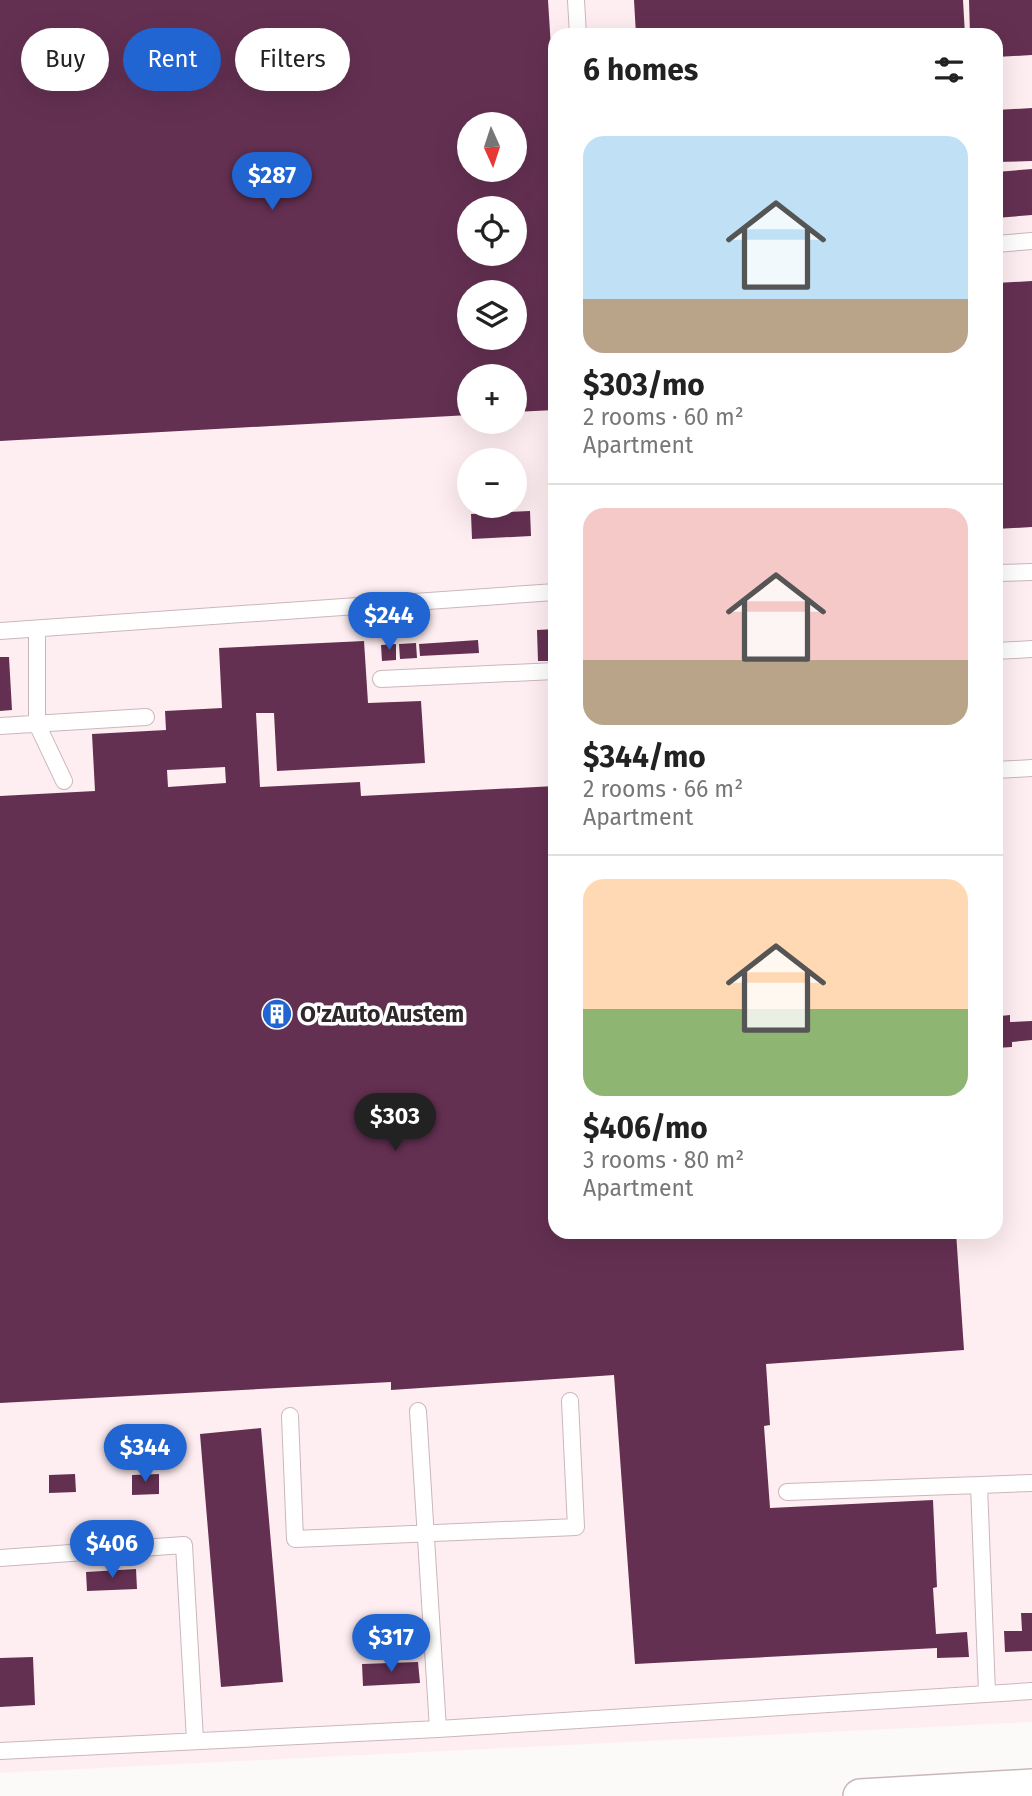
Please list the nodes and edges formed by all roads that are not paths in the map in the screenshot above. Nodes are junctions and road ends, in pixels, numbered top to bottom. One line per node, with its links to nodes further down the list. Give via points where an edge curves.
1 (576, 0): 2 (lane)
2 (578, 28)
3 (1032, 241): 4 (lane)
4 (1003, 243)
5 (1032, 572): 6 (lane)
6 (1003, 573)
7 (548, 592): 8 (lane)
8 (37, 629): 9 (lane); 15 (lane)
9 (0, 631)
10 (1032, 649): 11 (lane)
11 (1003, 651)
12 (548, 671): 13 (lane)
13 (381, 679)
14 (146, 717): 15 (lane)
15 (37, 724): 16 (lane); 19 (lane)
16 (0, 726)
17 (1032, 768): 18 (lane)
18 (1003, 770)
19 (64, 781)
20 (569, 1401): 26 (lane, via 576,1527)
21 (418, 1411): 26 (lane)
22 (290, 1416): 26 (lane, via 295,1539)
23 (1032, 1483): 24 (lane)
24 (979, 1485): 25 (lane); 29 (lane)
25 (787, 1492)
26 (425, 1533): 30 (lane)
27 (0, 1558): 31 (lane, via 184,1545)
28 (1032, 1691): 29 (lane)
29 (987, 1693): 30 (lane)
30 (438, 1729): 31 (lane)
31 (195, 1741): 32 (lane)
32 (0, 1751)
33 (1032, 1786): 34 (street)
34 (860, 1796)

